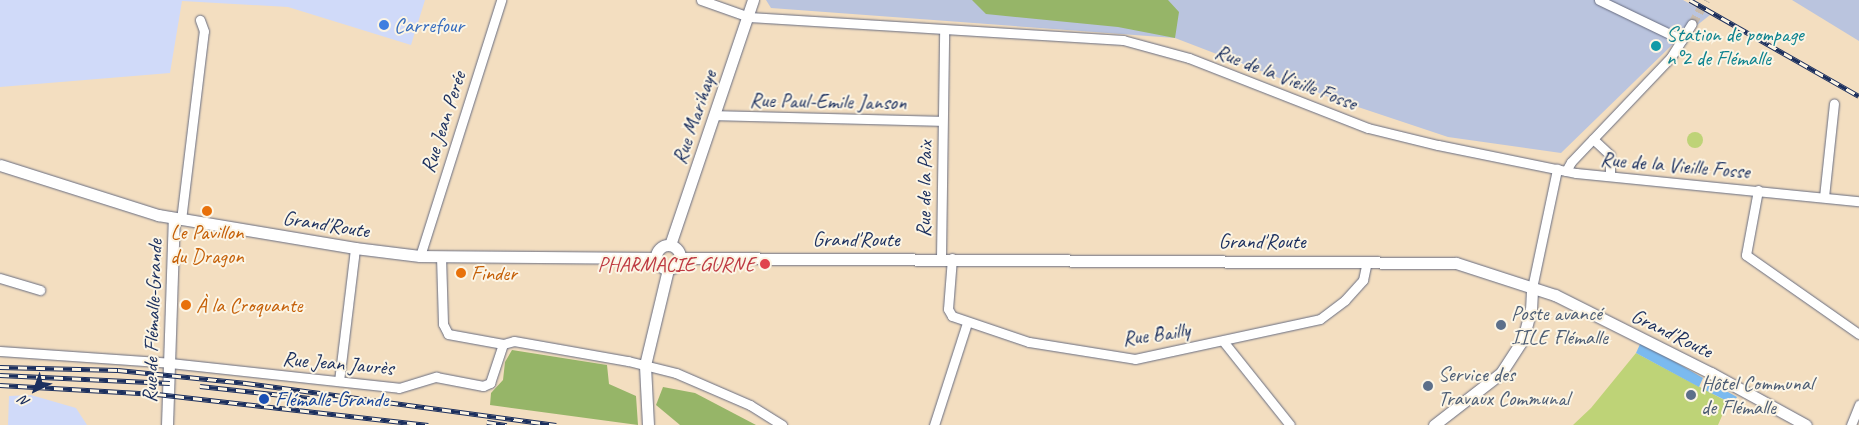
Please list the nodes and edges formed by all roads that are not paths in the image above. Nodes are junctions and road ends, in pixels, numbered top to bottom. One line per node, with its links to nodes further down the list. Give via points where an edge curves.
1 (501, 0): 23 (street, Rue Jean Perée)
2 (701, 0): 5 (street, Rue de la Vieille Fosse)
3 (754, 0): 5 (street, Rue Marihaye)
4 (1599, 0): 9 (street)
5 (749, 17): 8 (street, Rue de la Vieille Fosse); 11 (street, Rue Marihaye)
6 (200, 20): 20 (street, via 204,31)
7 (1692, 24): 9 (street)
8 (944, 30): 12 (street, Rue de la Paix); 15 (street, Rue de la Vieille Fosse, via 1123,40 1189,58 1368,128)
9 (1682, 40): 13 (street, via 1664,65)
10 (1834, 104): 18 (street)
11 (714, 116): 12 (street, Rue Paul-Emile Janson); 21 (street, Rue Marihaye)
12 (942, 121): 27 (street, Rue de la Paix)
13 (1593, 139): 15 (street); 16 (street, via 1610,155)
14 (0, 165): 20 (street, Grand'Route)
15 (1562, 170): 16 (street, Rue de la Vieille Fosse); 31 (street)
16 (1610, 176): 17 (street, Rue de la Vieille Fosse)
17 (1758, 190): 18 (street, Rue de la Vieille Fosse); 34 (street, via 1746,255)
18 (1824, 197): 19 (street, Rue de la Vieille Fosse)
19 (1859, 201)
20 (177, 219): 22 (street, Grand'Route); 38 (street, Rue de Flémalle-Grande)
21 (670, 245): 25 (street, via 658,251); 26 (street, via 679,252)
22 (355, 248): 23 (street, Grand'Route); 40 (street)
23 (420, 256): 24 (street, Grand'Route)
24 (441, 256): 25 (street, Grand'Route); 36 (street, via 443,324 448,334)
25 (656, 258): 29 (street, via 662,267)
26 (680, 258): 27 (street, Grand'Route); 29 (street, via 678,264)
27 (946, 258): 28 (street, Grand'Route); 33 (street, Rue Bailly, via 948,309 952,316)
28 (1367, 261): 31 (street, Grand'Route, via 1456,263); 35 (street, Rue Bailly, via 1363,280 1345,300 1320,318)
29 (668, 269): 39 (street)
30 (0, 278): 32 (street)
31 (1532, 288): 47 (street, via 1531,310 1523,339 1502,373); 48 (street, Grand'Route, via 1554,295 1711,373)
32 (40, 290)
33 (967, 323): 35 (street, Rue Bailly, via 1029,342 1118,358 1135,359); 45 (street)
34 (1859, 334)
35 (1223, 341): 46 (street)
36 (503, 344): 39 (street, via 514,341); 40 (street, Rue Jean Jaurès, via 494,378 483,386 436,377 399,388)
37 (0, 351): 38 (street, Rue Jean Jaurès)
38 (170, 363): 40 (street, Rue Jean Jaurès); 42 (street, Rue de Flémalle-Grande)
39 (645, 365): 43 (street); 44 (street, via 715,388)
40 (339, 381)
41 (1859, 405): 49 (street)
42 (167, 425)
43 (648, 425)
44 (782, 425)
45 (934, 425)
46 (1290, 425)
47 (1434, 425)
48 (1806, 425)
49 (1851, 425)

